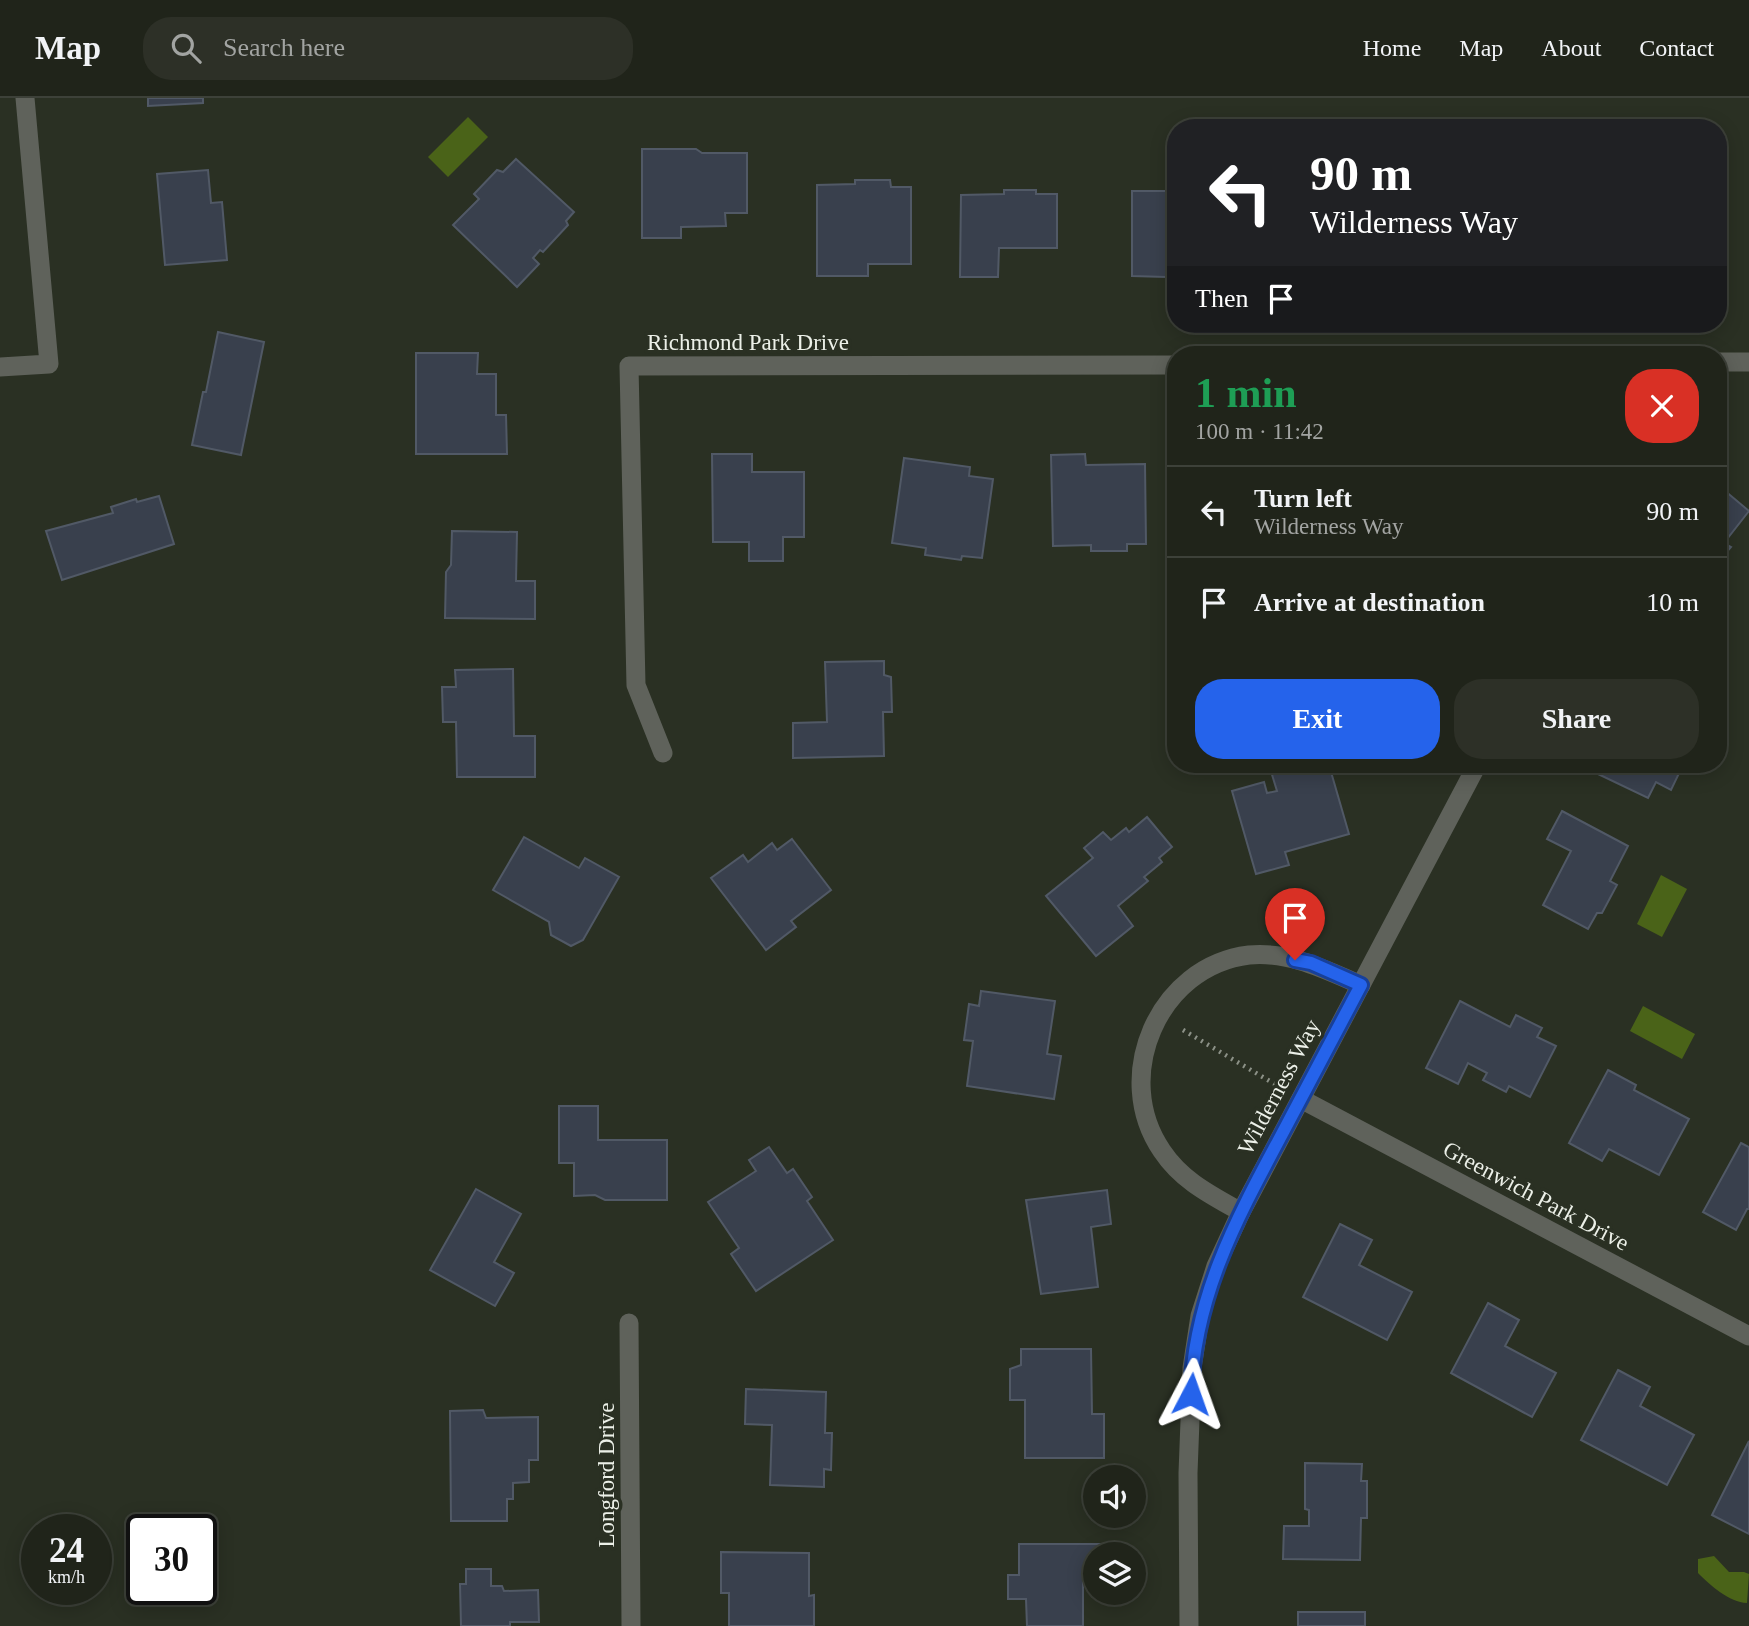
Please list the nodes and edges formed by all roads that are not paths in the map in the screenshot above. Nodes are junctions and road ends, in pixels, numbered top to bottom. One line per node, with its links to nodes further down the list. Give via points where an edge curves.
1 (25, 98): 5 (street, via 49,364)
2 (1727, 362): 3 (street)
3 (1749, 362)
4 (1167, 365): 6 (street, Richmond Park Drive, via 629,366 636,685)
5 (0, 367)
6 (663, 753)
7 (1473, 773): 8 (street, Wilderness Way)
8 (1361, 985): 9 (street, Wilderness Way); 10 (street, via 1311,963 1249,955 1197,975 1175,993 1158,1016 1146,1041 1141,1068 1148,1124 1178,1172)
9 (1301, 1099): 10 (street, Wilderness Way); 12 (street, Greenwich Park Drive)
10 (1241, 1212): 14 (street, Wilderness Way, via 1200,1316 1192,1368)
11 (629, 1323): 13 (street, Longford Drive)
12 (1749, 1336)
13 (631, 1626)
14 (1189, 1626)

